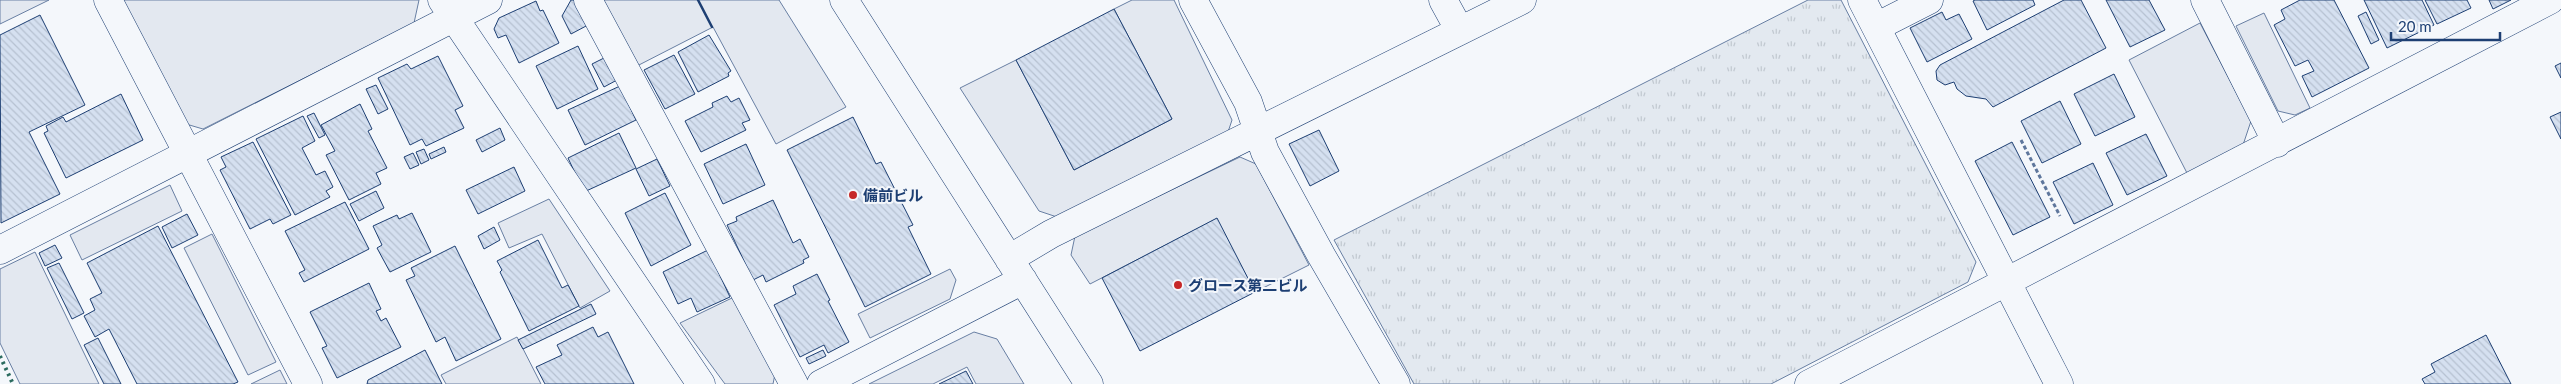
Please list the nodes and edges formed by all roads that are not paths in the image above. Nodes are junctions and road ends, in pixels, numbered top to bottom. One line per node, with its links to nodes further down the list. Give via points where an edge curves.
1 (108, 0): 17 (street)
2 (488, 0): 12 (street)
3 (588, 0): 23 (street)
4 (844, 0): 19 (street)
5 (1193, 0): 15 (street, via 1248,102)
6 (1443, 0): 14 (street)
7 (1522, 0): 14 (street)
8 (1862, 0): 13 (street)
9 (1929, 0): 13 (street)
10 (2204, 0): 16 (street)
11 (2550, 0): 16 (street)
12 (448, 9): 17 (street); 22 (street)
13 (1876, 27): 20 (street)
14 (1460, 31): 15 (street)
15 (1257, 131): 19 (street, via 1050,234); 26 (street, via 1320,254)
16 (2277, 143): 20 (street)
17 (188, 154): 18 (street); 21 (street)
18 (0, 250)
19 (1016, 269): 24 (street); 25 (street)
20 (2007, 281): 27 (street); 28 (street)
21 (308, 384)
22 (701, 384)
23 (794, 384)
24 (822, 384)
25 (1089, 384)
26 (1396, 384)
27 (1809, 384)
28 (2060, 384)

